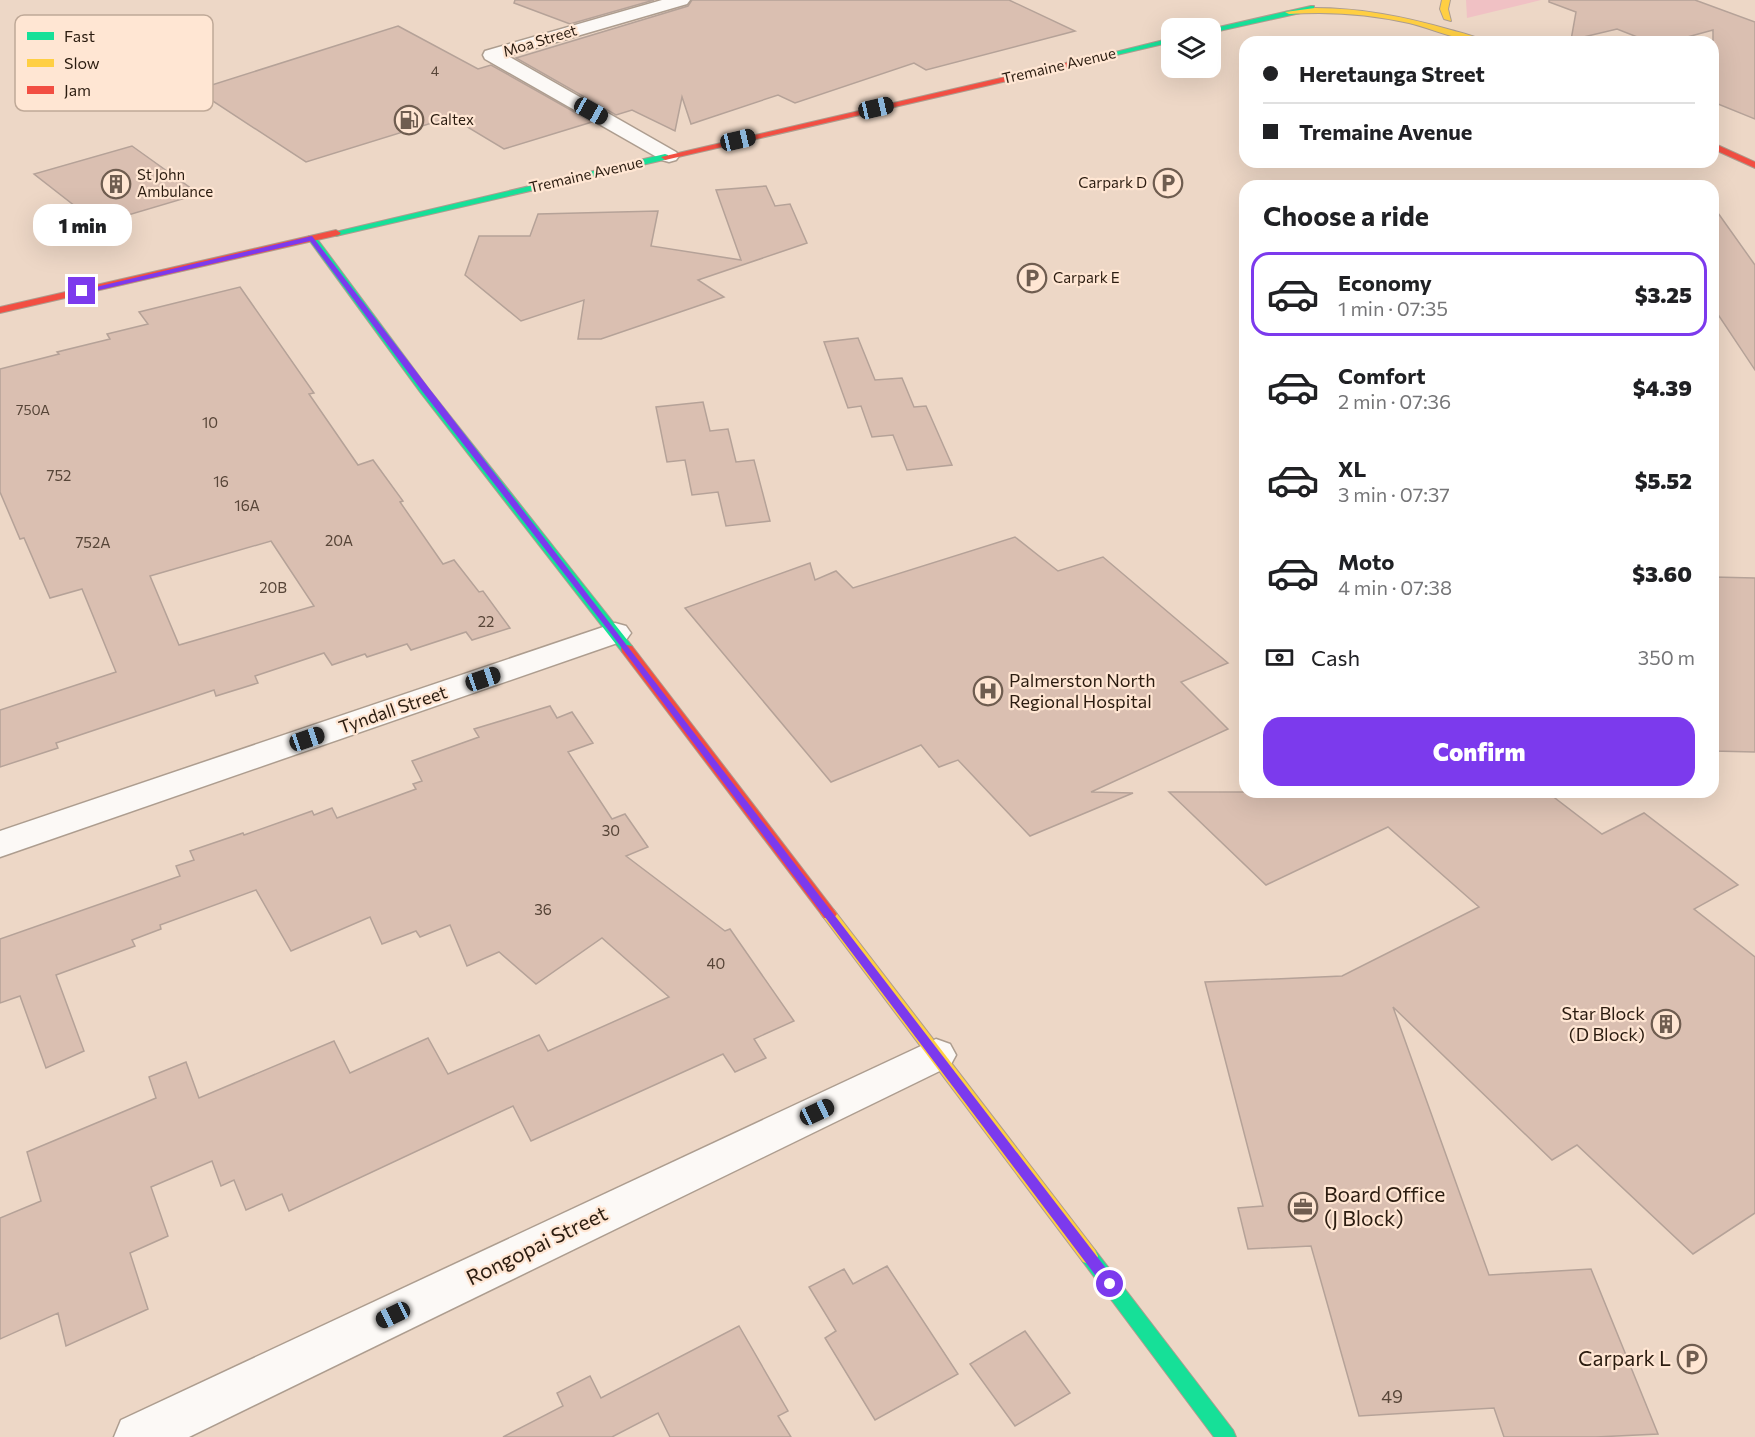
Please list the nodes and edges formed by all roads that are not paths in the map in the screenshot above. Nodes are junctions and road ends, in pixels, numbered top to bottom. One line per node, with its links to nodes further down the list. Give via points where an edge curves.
1 (681, 0): 16 (street, Moa Street, via 492,55)
2 (1309, 0): 8 (main road)
3 (1345, 0): 6 (main road)
4 (1446, 0): 7 (main road)
5 (1430, 8): 7 (main road)
6 (1288, 12): 8 (main road); 10 (main road, via 1325,8 1369,10)
7 (1448, 19): 11 (main road)
8 (1229, 27): 9 (main road)
9 (1221, 29)
10 (1463, 36)
11 (1481, 36)
12 (1161, 43): 16 (main road, Tremaine Avenue)
13 (1719, 136): 15 (main road)
14 (1719, 149): 17 (main road)
15 (1755, 151)
16 (669, 156): 18 (main road, Tremaine Avenue)
17 (1755, 165)
18 (312, 238): 19 (main road, Tremaine Avenue); 20 (main road, via 424,390)
19 (0, 310)
20 (615, 633): 21 (street, Tyndall Street); 22 (main road)
21 (0, 844)
22 (936, 1055): 23 (street, Rongopai Street); 24 (main road)
23 (138, 1437)
24 (1226, 1437)

